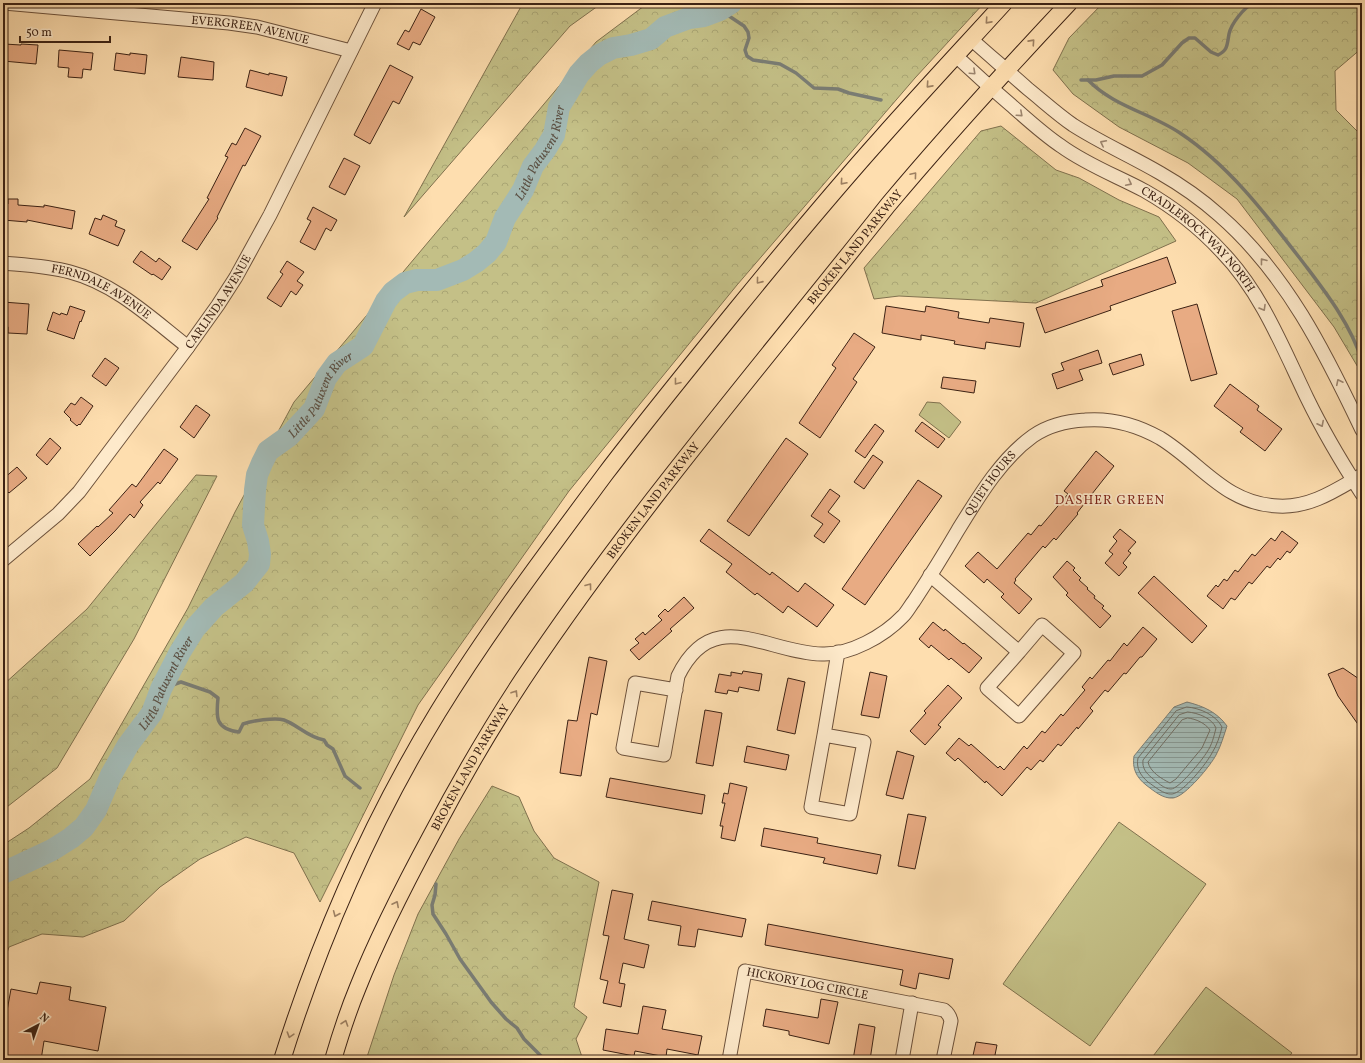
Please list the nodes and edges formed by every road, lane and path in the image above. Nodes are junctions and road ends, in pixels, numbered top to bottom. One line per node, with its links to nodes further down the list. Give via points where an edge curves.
1 (4, 3): 6 (street, EVERGREEN AVENUE, via 229,23)
2 (375, 3): 6 (street, CARLINDA AVENUE)
3 (1004, 3): 5 (main road, one-way to 5)
4 (1069, 3): 8 (main road, BROKEN LAND PARKWAY, one-way to 4)
5 (971, 39): 7 (main road); 8 (street, CRADLEROCK WAY NORTH)
6 (351, 51): 11 (street, CARLINDA AVENUE, via 252,248 222,299)
7 (956, 56): 9 (street, CRADLEROCK WAY NORTH, one-way to 9); 22 (main road, one-way to 22, via 828,199 684,373 577,512 480,647 438,713 370,838 313,971)
8 (1006, 71): 9 (main road, BROKEN LAND PARKWAY); 12 (street, CRADLEROCK WAY NORTH, one-way to 8, via 1317,340 1296,305 1240,235 1220,215 1177,183 1072,124)
9 (990, 89): 13 (street, CRADLEROCK WAY NORTH, one-way to 13, via 1061,147 1146,191 1186,218 1223,252 1240,272 1272,324 1315,413); 23 (main road, BROKEN LAND PARKWAY, one-way to 9, via 356,990 380,935 453,794 522,681 565,618 673,474 888,205)
10 (3, 263): 11 (street, FERNDALE AVENUE, via 38,266 91,279 138,307)
11 (188, 347): 15 (street, CARLINDA AVENUE, via 79,492 58,514)
12 (1362, 430)
13 (1357, 478): 14 (street, CRADLEROCK WAY NORTH); 16 (street, QUIET HOURS, via 1326,496 1309,502 1278,506 1253,503 1223,488 1161,439 1131,425 1093,419 1058,424 1034,435 1003,464 983,490)
14 (1362, 494)
15 (3, 560)
16 (930, 575): 17 (street, QUIET HOURS, via 904,615 893,625 868,642); 18 (street)
17 (838, 652): 19 (street, QUIET HOURS, via 810,654 740,637 711,640 692,654 684,665 678,676); 20 (street)
18 (1019, 652): 18 (street, via 987,688 1019,716 1074,653 1042,625)
19 (676, 690): 19 (street, QUIET HOURS, via 664,755 623,748 635,683)
20 (824, 735): 20 (street, via 811,806 850,814 864,742)
21 (912, 1003): 24 (street, HICKORY LOG CIRCLE, via 745,971); 25 (street); 26 (street, HICKORY LOG CIRCLE, via 944,1010 950,1016)
22 (282, 1060)
23 (333, 1060)
24 (729, 1060)
25 (902, 1060)
26 (943, 1060)

